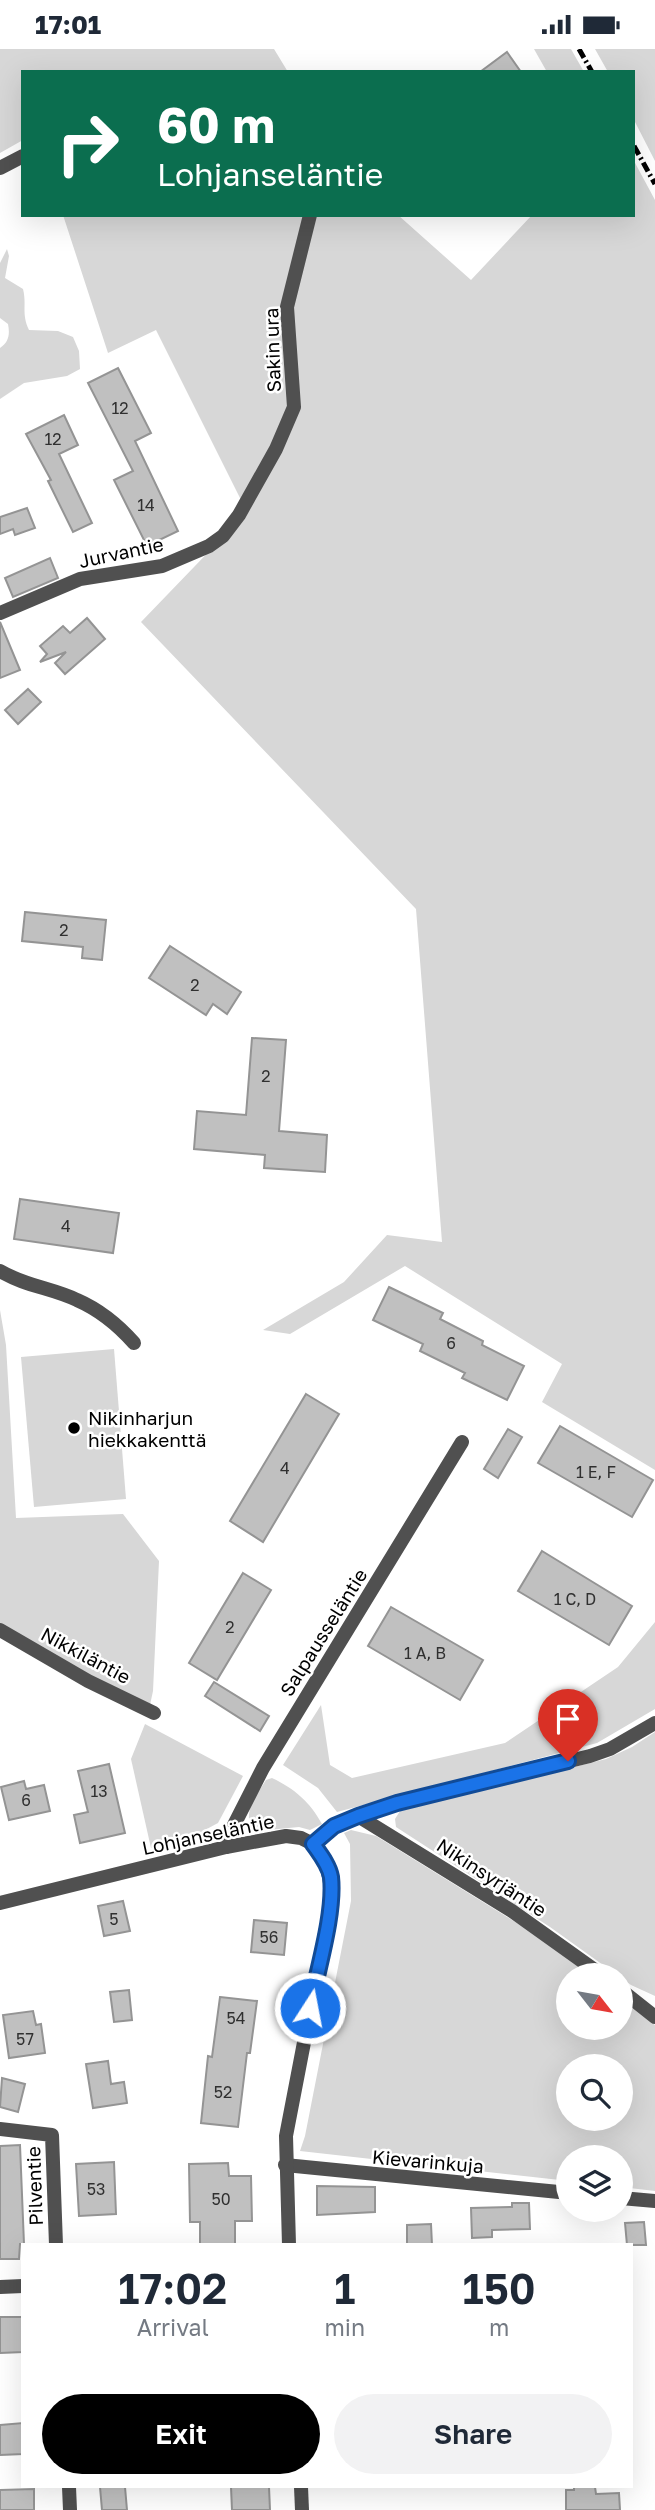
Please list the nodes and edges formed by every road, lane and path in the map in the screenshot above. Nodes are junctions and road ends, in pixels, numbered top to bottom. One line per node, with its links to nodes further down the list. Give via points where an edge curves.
1 (21, 157): 2 (street)
2 (0, 168)
3 (310, 217): 4 (street, Sakin ura, via 287,307 294,407)
4 (239, 515): 5 (street, Jurvantie, via 223,536 162,566 80,579)
5 (0, 613)
6 (0, 1271): 7 (street, via 19,1282 76,1299 116,1323)
7 (134, 1343)
8 (462, 1442): 14 (street, Salpausseläntie, via 263,1768)
9 (0, 1630): 10 (street, Nikkiläntie)
10 (154, 1713)
11 (655, 1723): 12 (street, via 590,1756)
12 (358, 1816): 13 (street, via 334,1826); 16 (street, Nikinsyrjäntie, via 512,1911)
13 (313, 1844): 14 (street, Lohjanseläntie, via 285,1836); 20 (street, via 331,1875 331,1902 286,2136)
14 (226, 1847): 15 (street, Lohjanseläntie)
15 (0, 1903)
16 (585, 1963)
17 (634, 2000): 18 (street)
18 (655, 2017)
19 (0, 2129): 24 (street, Pilventie, via 52,2135)
20 (285, 2165): 21 (street, Kievarinkuja); 25 (street)
21 (556, 2192)
22 (633, 2199): 23 (street)
23 (655, 2201)
24 (56, 2243)
25 (289, 2243)
26 (21, 2286): 27 (street)
27 (0, 2287)
28 (69, 2488): 30 (street)
29 (301, 2488): 31 (street)
30 (70, 2510)
31 (302, 2510)

